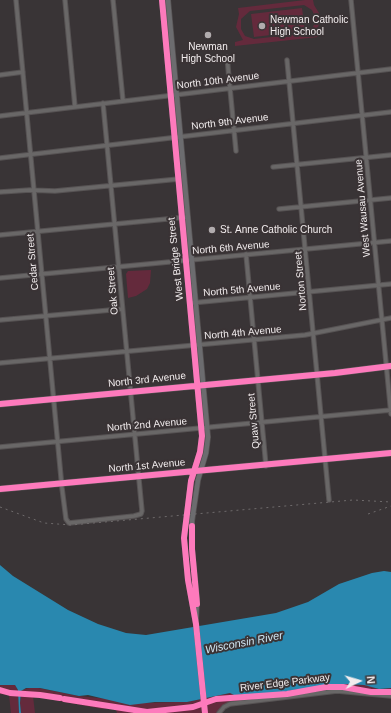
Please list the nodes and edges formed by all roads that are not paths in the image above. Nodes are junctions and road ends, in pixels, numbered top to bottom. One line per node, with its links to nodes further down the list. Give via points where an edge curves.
1 (16, 0): 10 (street, Cedar Street)
2 (65, 0): 19 (street)
3 (113, 0): 17 (street)
4 (162, 0): 16 (main road, West Bridge Street)
5 (168, 0): 15 (main road, West Bridge Street)
6 (351, 0): 11 (street, West Wausau Avenue)
7 (227, 57): 14 (street)
8 (287, 60): 13 (street, Norton Street)
9 (391, 70): 11 (street, North 10th Avenue)
10 (23, 72): 12 (street); 21 (street, Cedar Street)
11 (358, 73): 13 (street, North 10th Avenue); 22 (street, West Wausau Avenue)
12 (0, 75)
13 (289, 81): 14 (street, North 10th Avenue); 24 (street, Norton Street)
14 (230, 88): 15 (street, North 10th Avenue); 25 (street)
15 (177, 94): 16 (street, North 10th Avenue); 26 (main road, West Bridge Street)
16 (171, 95): 17 (street, North 10th Avenue); 27 (main road, West Bridge Street)
17 (123, 101): 18 (street, North 10th Avenue)
18 (103, 103): 19 (street, North 10th Avenue); 28 (street, Oak Street)
19 (75, 107): 21 (street, North 10th Avenue)
20 (391, 112): 22 (street, North 9th Avenue)
21 (27, 113): 23 (street, North 10th Avenue); 30 (street, Cedar Street)
22 (362, 115): 24 (street, North 9th Avenue); 33 (street, West Wausau Avenue)
23 (0, 116)
24 (293, 123): 25 (street, North 9th Avenue); 34 (street, Norton Street)
25 (234, 130): 26 (street, North 9th Avenue); 29 (street)
26 (181, 136): 27 (street, North 9th Avenue); 44 (main road, West Bridge Street)
27 (175, 137): 28 (street, North 9th Avenue); 36 (main road, West Bridge Street)
28 (107, 145): 30 (street, North 9th Avenue); 37 (street, Oak Street)
29 (236, 151)
30 (31, 154): 32 (street, North 9th Avenue); 38 (street, Cedar Street)
31 (391, 155): 33 (street)
32 (0, 158)
33 (366, 158): 34 (street); 41 (street, West Wausau Avenue)
34 (297, 164): 35 (street); 42 (street, Norton Street)
35 (273, 167)
36 (179, 180): 37 (street); 45 (main road, West Bridge Street)
37 (111, 186): 38 (street, via 55,191); 46 (street, Oak Street)
38 (34, 190): 39 (street); 47 (street, Cedar Street)
39 (0, 192)
40 (391, 198): 41 (street)
41 (370, 200): 42 (street); 50 (street, West Wausau Avenue)
42 (302, 207): 43 (street); 51 (street, Norton Street)
43 (279, 209)
44 (188, 217): 45 (street); 54 (main road, West Bridge Street)
45 (182, 218): 46 (street); 53 (main road, West Bridge Street)
46 (114, 224): 47 (street); 55 (street, Oak Street)
47 (38, 231): 48 (street); 56 (street, Cedar Street)
48 (0, 235)
49 (391, 241): 50 (street, North 6th Avenue)
50 (375, 243): 51 (street, North 6th Avenue); 59 (street, West Wausau Avenue)
51 (306, 249): 52 (street, North 6th Avenue); 60 (street, Norton Street)
52 (246, 254): 54 (street, North 6th Avenue); 61 (street, Quaw Street)
53 (186, 260): 54 (street, North 6th Avenue); 55 (street, North 6th Avenue); 63 (main road, West Bridge Street)
54 (192, 260): 62 (main road, West Bridge Street)
55 (118, 267): 56 (street, North 6th Avenue); 64 (street, Oak Street)
56 (42, 274): 57 (street, North 6th Avenue); 65 (street, Cedar Street)
57 (0, 278)
58 (391, 284): 59 (street, North 5th Avenue)
59 (379, 286): 60 (street, North 5th Avenue); 68 (street, West Wausau Avenue)
60 (310, 292): 61 (street, North 5th Avenue); 69 (street, Norton Street)
61 (250, 297): 62 (street, North 5th Avenue); 70 (street, Quaw Street)
62 (196, 302): 63 (street, North 5th Avenue); 71 (main road, West Bridge Street)
63 (191, 303): 72 (main road, West Bridge Street)
64 (122, 309): 65 (street); 73 (street, Oak Street)
65 (46, 316): 67 (street); 74 (street, Cedar Street)
66 (391, 318): 68 (street, North 4th Avenue)
67 (0, 320)
68 (382, 320): 69 (street, North 4th Avenue); 76 (street, West Wausau Avenue)
69 (314, 334): 70 (street, North 4th Avenue); 77 (street, Norton Street)
70 (254, 340): 71 (street, North 4th Avenue); 78 (street, Quaw Street)
71 (201, 344): 72 (street, North 4th Avenue); 79 (main road, West Bridge Street)
72 (195, 345): 73 (street, North 4th Avenue); 80 (main road, West Bridge Street)
73 (126, 352): 74 (street, North 4th Avenue); 81 (street, Oak Street)
74 (50, 359): 75 (street, North 4th Avenue); 82 (street, Cedar Street)
75 (0, 363)
76 (389, 366): 77 (main road, North 3rd Avenue); 84 (street, West Wausau Avenue)
77 (317, 374): 78 (main road, North 3rd Avenue); 86 (street, Norton Street)
78 (258, 380): 79 (main road, North 3rd Avenue); 87 (street, Quaw Street)
79 (204, 384): 80 (main road, North 3rd Avenue); 88 (main road, West Bridge Street)
80 (197, 385): 81 (main road, North 3rd Avenue); 89 (main road, West Bridge Street)
81 (130, 392): 82 (main road, North 3rd Avenue); 90 (street, Oak Street)
82 (54, 399): 83 (main road, North 3rd Avenue); 91 (street, Cedar Street)
83 (0, 404)
84 (391, 410): 85 (street, West Wausau Avenue); 86 (street, North 2nd Avenue)
85 (391, 414)
86 (321, 416): 87 (street, North 2nd Avenue); 94 (street, Norton Street)
87 (262, 422): 88 (street, North 2nd Avenue); 95 (street, Quaw Street)
88 (208, 427): 89 (street, North 2nd Avenue); 97 (main road, West Bridge Street, via 208,448)
89 (201, 428): 90 (street, North 2nd Avenue); 96 (main road, West Bridge Street, via 201,448)
90 (134, 434): 91 (street, North 2nd Avenue); 98 (street, Oak Street)
91 (58, 441): 92 (street, North 2nd Avenue); 99 (street, Cedar Street)
92 (0, 447)
93 (391, 454): 94 (main road, North 1st Avenue)
94 (326, 460): 95 (main road, North 1st Avenue); 101 (street, Norton Street)
95 (266, 466): 97 (main road, North 1st Avenue)
96 (193, 472): 97 (main road, North 1st Avenue); 98 (main road, North 1st Avenue); 103 (main road, West Bridge Street, via 186,515 185,551 188,585)
97 (200, 472): 103 (main road, West Bridge Street, via 192,514)
98 (138, 477): 99 (main road, North 1st Avenue); 102 (street, Oak Street, via 141,514)
99 (62, 484): 100 (main road, North 1st Avenue); 102 (street, Cedar Street)
100 (0, 490)
101 (329, 500)
102 (67, 523)
103 (196, 624): 105 (main road)
104 (391, 696): 106 (street, via 337,691 230,704)
105 (205, 713)
106 (219, 713)

